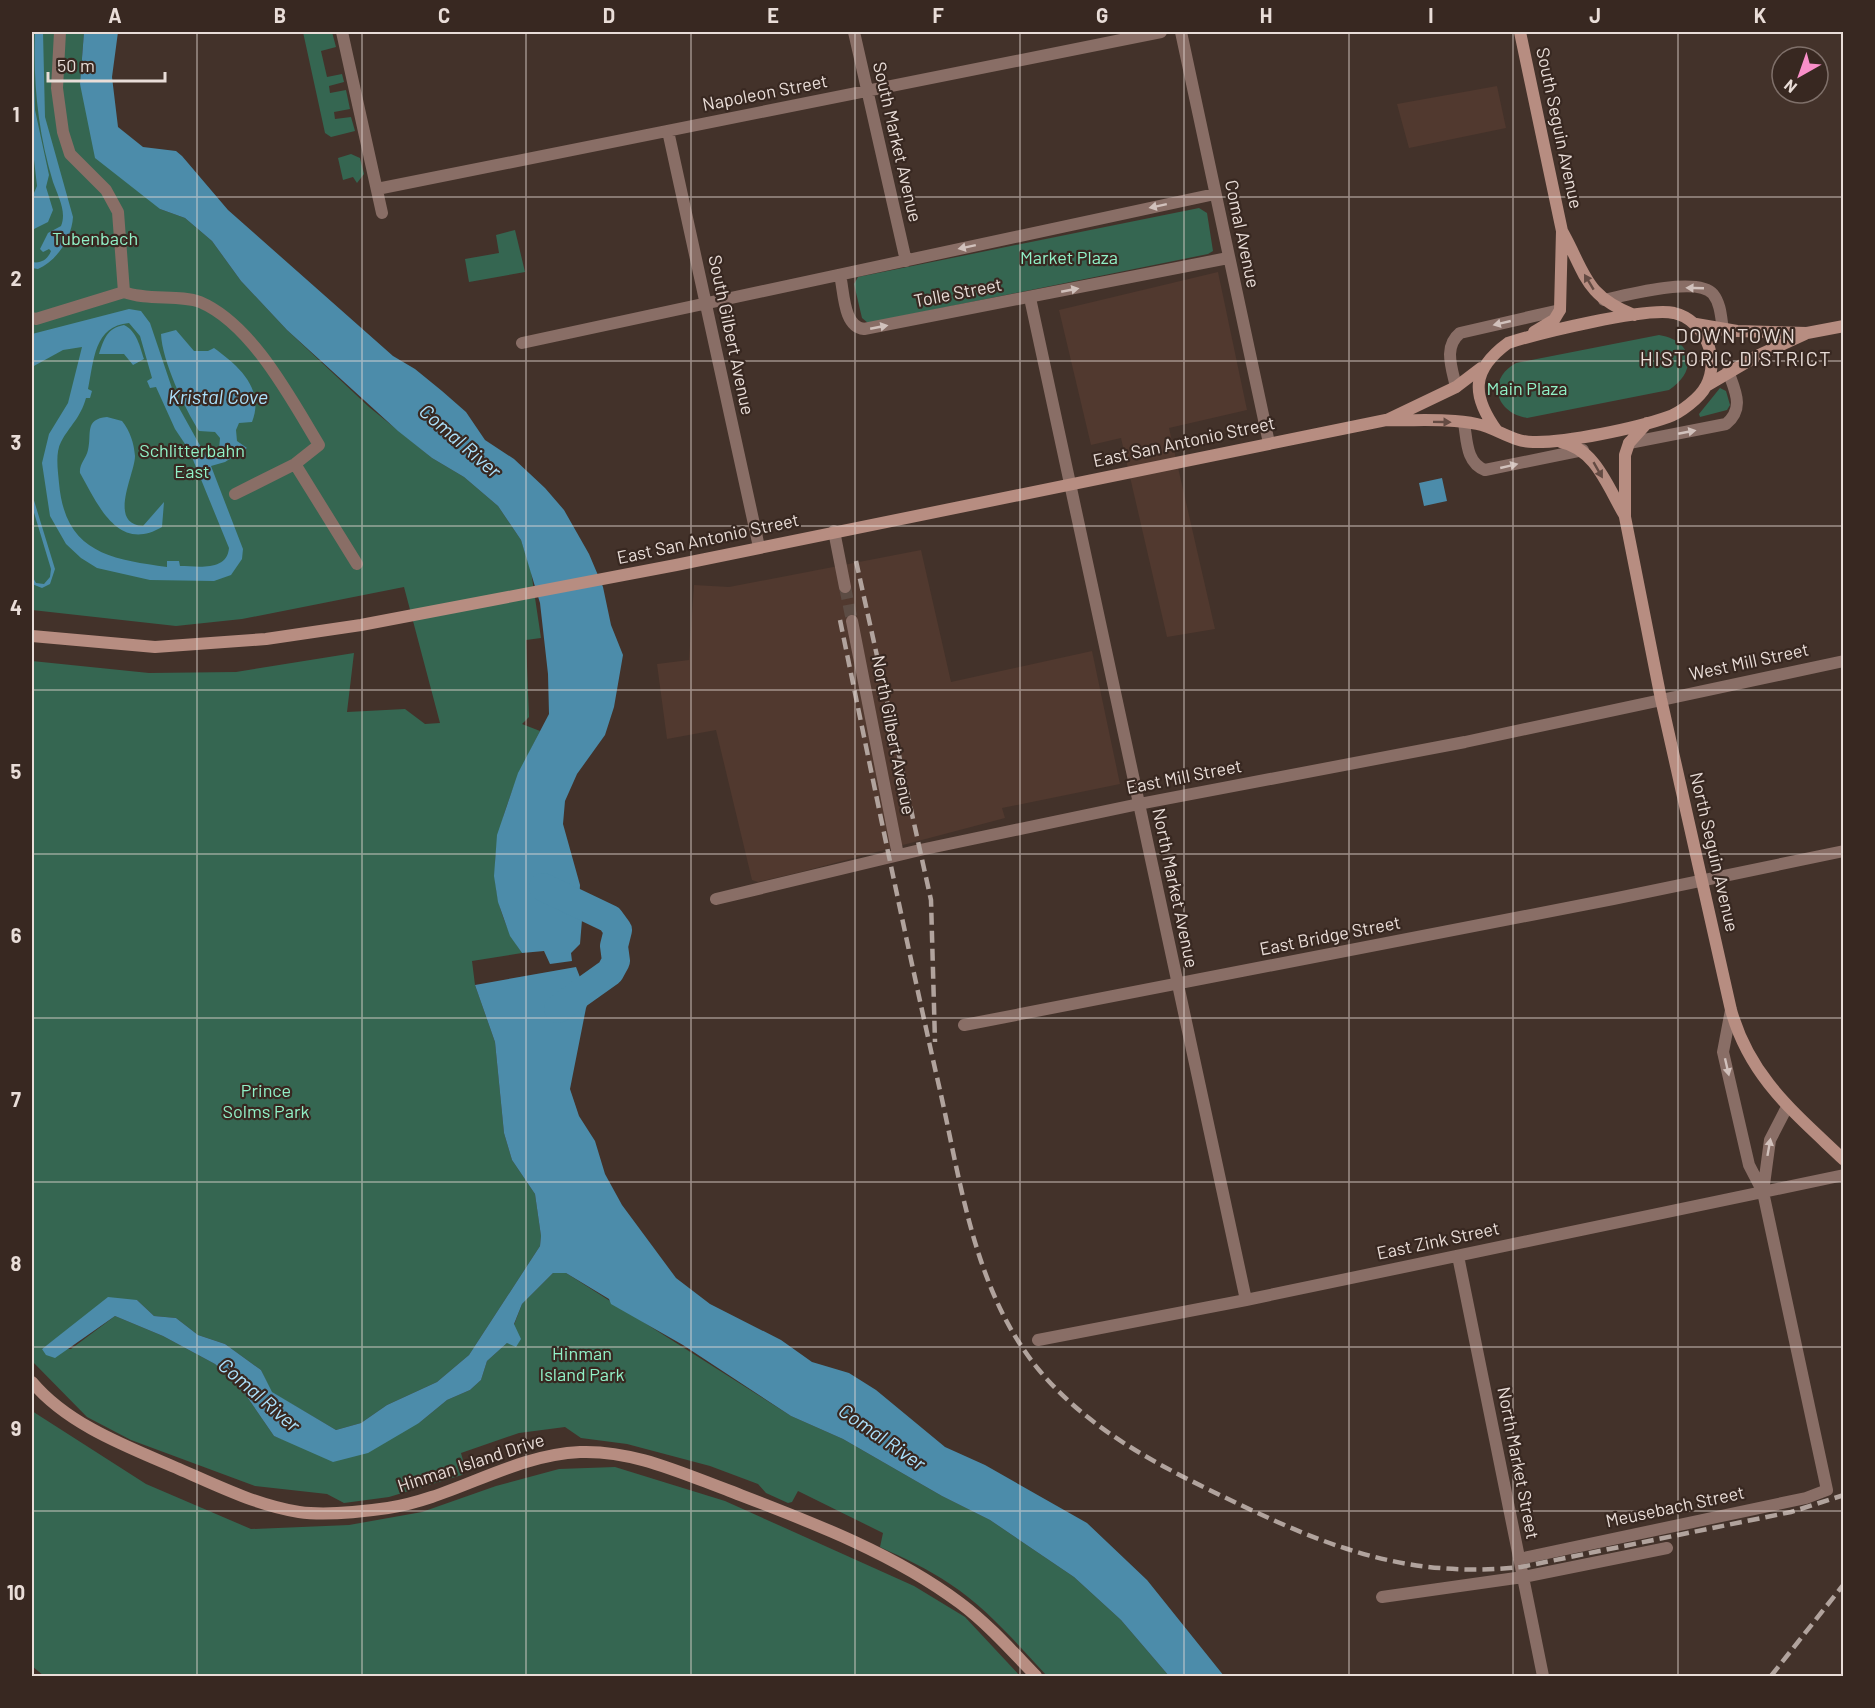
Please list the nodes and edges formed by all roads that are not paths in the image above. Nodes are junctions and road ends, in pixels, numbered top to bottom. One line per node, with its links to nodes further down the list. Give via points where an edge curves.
1 (60, 32): 16 (street, via 57,88 63,132 70,154 106,190 118,212)
2 (342, 32): 9 (street)
3 (854, 32): 7 (street, South Market Avenue)
4 (1161, 32): 7 (street, Napoleon Street)
5 (1181, 32): 10 (street, Comal Avenue)
6 (1520, 32): 12 (main road, South Seguin Avenue)
7 (867, 91): 8 (street, Napoleon Street); 14 (street, South Market Avenue)
8 (668, 131): 9 (street, Napoleon Street); 19 (street, South Gilbert Avenue)
9 (377, 189): 11 (street)
10 (1215, 194): 13 (street, Comal Avenue); 14 (street, one-way to 14)
11 (382, 213)
12 (1562, 231): 18 (main road, South Seguin Avenue, one-way to 12, via 1586,280); 20 (main road, South Seguin Avenue)
13 (1228, 258): 17 (street, Tolle Street, one-way to 13); 38 (street, Comal Avenue)
14 (906, 261): 15 (street)
15 (840, 275): 17 (street, Tolle Street, one-way to 17, via 850,320 860,329); 19 (street)
16 (124, 292): 22 (street); 41 (street, via 199,302 229,321 272,368 319,445)
17 (1030, 298): 42 (street)
18 (1604, 300): 21 (main road, South Seguin Avenue); 25 (street, one-way to 18, via 1719,303 1704,287 1648,290)
19 (706, 303): 28 (street); 46 (street, South Gilbert Avenue)
20 (1560, 310): 27 (main road, via 1546,326); 32 (street, one-way to 32, via 1460,333 1452,341 1449,353)
21 (1634, 315): 23 (main road, via 1671,312); 27 (main road)
22 (32, 318)
23 (1696, 324): 25 (main road); 31 (main road, via 1712,362)
24 (1844, 326): 26 (main road)
25 (1723, 330): 26 (main road)
26 (1807, 333): 30 (main road)
27 (1523, 338): 29 (main road, via 1495,352)
28 (522, 343)
29 (1481, 368): 32 (main road, East San Antonio Street); 36 (main road, via 1479,393 1487,417)
30 (1728, 371): 31 (main road); 39 (street, one-way to 30, via 1726,424 1738,408)
31 (1706, 386): 35 (main road, via 1670,417)
32 (1456, 387): 33 (main road, East San Antonio Street)
33 (1386, 420): 34 (main road, East San Antonio Street, one-way to 34); 38 (main road, East San Antonio Street)
34 (1464, 423): 36 (main road, East San Antonio Street); 40 (street, one-way to 40, via 1471,458 1485,470)
35 (1647, 423): 37 (main road); 39 (main road)
36 (1497, 431): 37 (main road, via 1516,440)
37 (1554, 441): 40 (main road)
38 (1269, 443): 42 (main road, East San Antonio Street)
39 (1629, 443): 44 (main road, North Seguin Avenue, via 1625,455)
40 (1583, 450): 44 (main road, North Seguin Avenue, one-way to 44)
41 (295, 464): 43 (street); 47 (street)
42 (1070, 484): 45 (main road, East San Antonio Street); 53 (street, North Market Avenue)
43 (235, 494)
44 (1625, 518): 52 (main road, North Seguin Avenue)
45 (834, 531): 46 (main road, East San Antonio Street); 48 (street)
46 (759, 547): 50 (main road, East San Antonio Street, via 362,625 266,639 155,647)
47 (357, 564)
48 (845, 586)
49 (852, 621): 55 (street, North Gilbert Avenue)
50 (32, 636)
51 (1844, 661): 52 (street, West Mill Street)
52 (1661, 699): 53 (street, East Mill Street, via 1465,742); 56 (main road, North Seguin Avenue)
53 (1139, 804): 55 (street, East Mill Street); 58 (street, North Market Avenue)
54 (1844, 851): 56 (street, East Bridge Street)
55 (898, 855): 57 (street, East Mill Street)
56 (1702, 880): 58 (street, East Bridge Street); 59 (main road, North Seguin Avenue)
57 (717, 899)
58 (1178, 985): 60 (street, East Bridge Street); 66 (street, North Market Avenue)
59 (1731, 1010): 61 (main road, via 1748,1055); 64 (street, North Seguin Avenue, one-way to 64, via 1723,1052 1749,1165)
60 (964, 1025)
61 (1787, 1107): 62 (main road); 64 (street, North Seguin Avenue, one-way to 61, via 1770,1140)
62 (1844, 1160)
63 (1844, 1175): 64 (street, East Zink Street)
64 (1763, 1192): 65 (street, East Zink Street); 69 (street, North Seguin Avenue)
65 (1458, 1256): 66 (street, East Zink Street); 71 (street, North Market Street)
66 (1246, 1300): 67 (street, East Zink Street)
67 (1038, 1340)
68 (32, 1382): 74 (main road, Hinman Island Drive, via 57,1406 114,1441 241,1496 302,1512 389,1508 551,1455 603,1453 654,1462 797,1516 898,1564 960,1603)
69 (1825, 1478): 71 (street, Meusebach Street, via 1827,1490 1806,1498)
70 (1667, 1548): 72 (street, Meusebach Street)
71 (1519, 1559): 72 (street, North Market Street)
72 (1523, 1576): 73 (street, Meusebach Street); 75 (street, North Market Street)
73 (1382, 1597)
74 (1036, 1677)
75 (1543, 1677)

